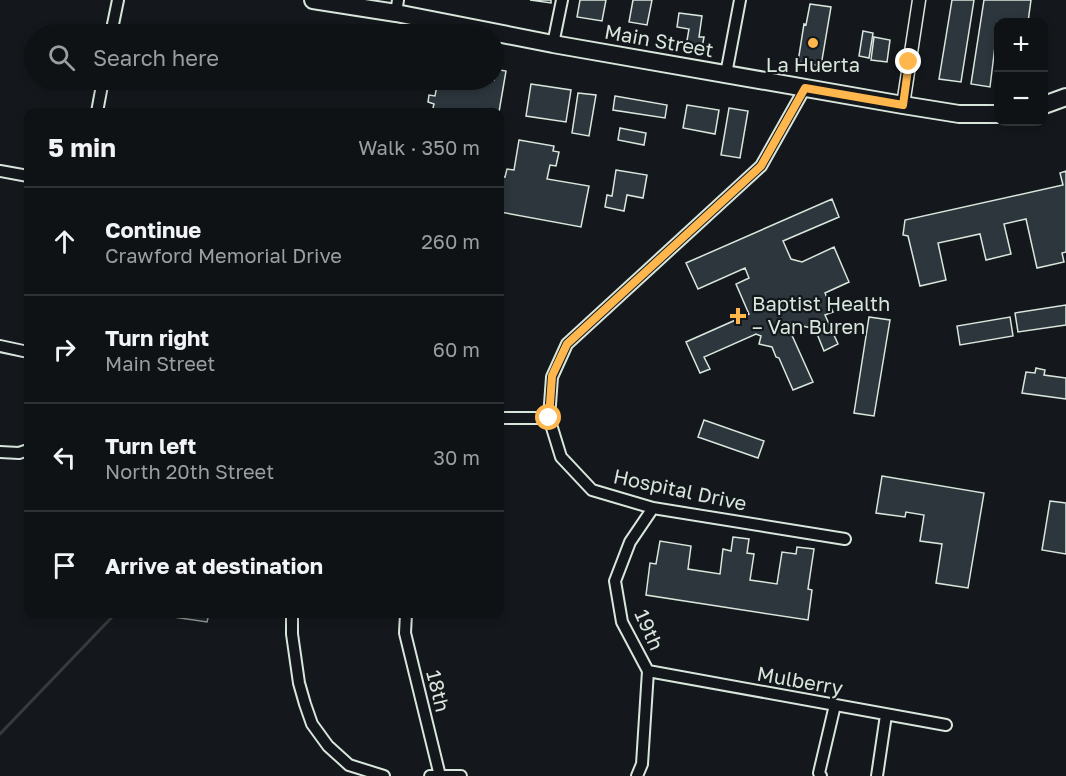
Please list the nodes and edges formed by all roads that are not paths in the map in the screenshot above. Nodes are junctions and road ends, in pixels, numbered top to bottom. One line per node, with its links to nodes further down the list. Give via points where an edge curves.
1 (118, 0): 7 (street)
2 (313, 0): 6 (main road, Main Street)
3 (562, 0): 10 (street)
4 (740, 0): 11 (street)
5 (919, 0): 16 (street)
6 (397, 7): 8 (main road, Main Street)
7 (113, 24)
8 (469, 24)
9 (504, 32): 10 (main road, Main Street)
10 (553, 44): 11 (main road, Main Street)
11 (726, 74): 12 (main road, Main Street)
12 (805, 88): 16 (main road, Main Street); 24 (street, via 761,166 567,344 552,376)
13 (101, 90): 17 (street)
14 (1066, 97): 15 (main road)
15 (1048, 104)
16 (903, 105): 18 (main road, Main Street, via 959,114)
17 (98, 108)
18 (994, 114)
19 (0, 171): 20 (street)
20 (24, 175)
21 (0, 346): 22 (street)
22 (24, 351)
23 (504, 418): 24 (street)
24 (549, 418): 27 (street, Hospital Drive, via 561,457 592,490)
25 (24, 451): 26 (street)
26 (0, 452)
27 (653, 507): 28 (street, Hospital Drive); 31 (street, 19th, via 630,542 615,581 622,622)
28 (845, 539)
29 (292, 618): 35 (street, via 297,667 312,724 349,765)
30 (406, 618): 37 (street, 18th, via 405,633)
31 (648, 671): 32 (street, Mulberry); 39 (street, 19th, via 642,764)
32 (835, 705): 33 (street, Mulberry); 40 (street)
33 (886, 714): 34 (street, Mulberry); 41 (street)
34 (946, 725)
35 (384, 776)
36 (430, 776): 37 (street)
37 (440, 776): 38 (street)
38 (460, 776)
39 (637, 776)
40 (821, 776)
41 (877, 776)

